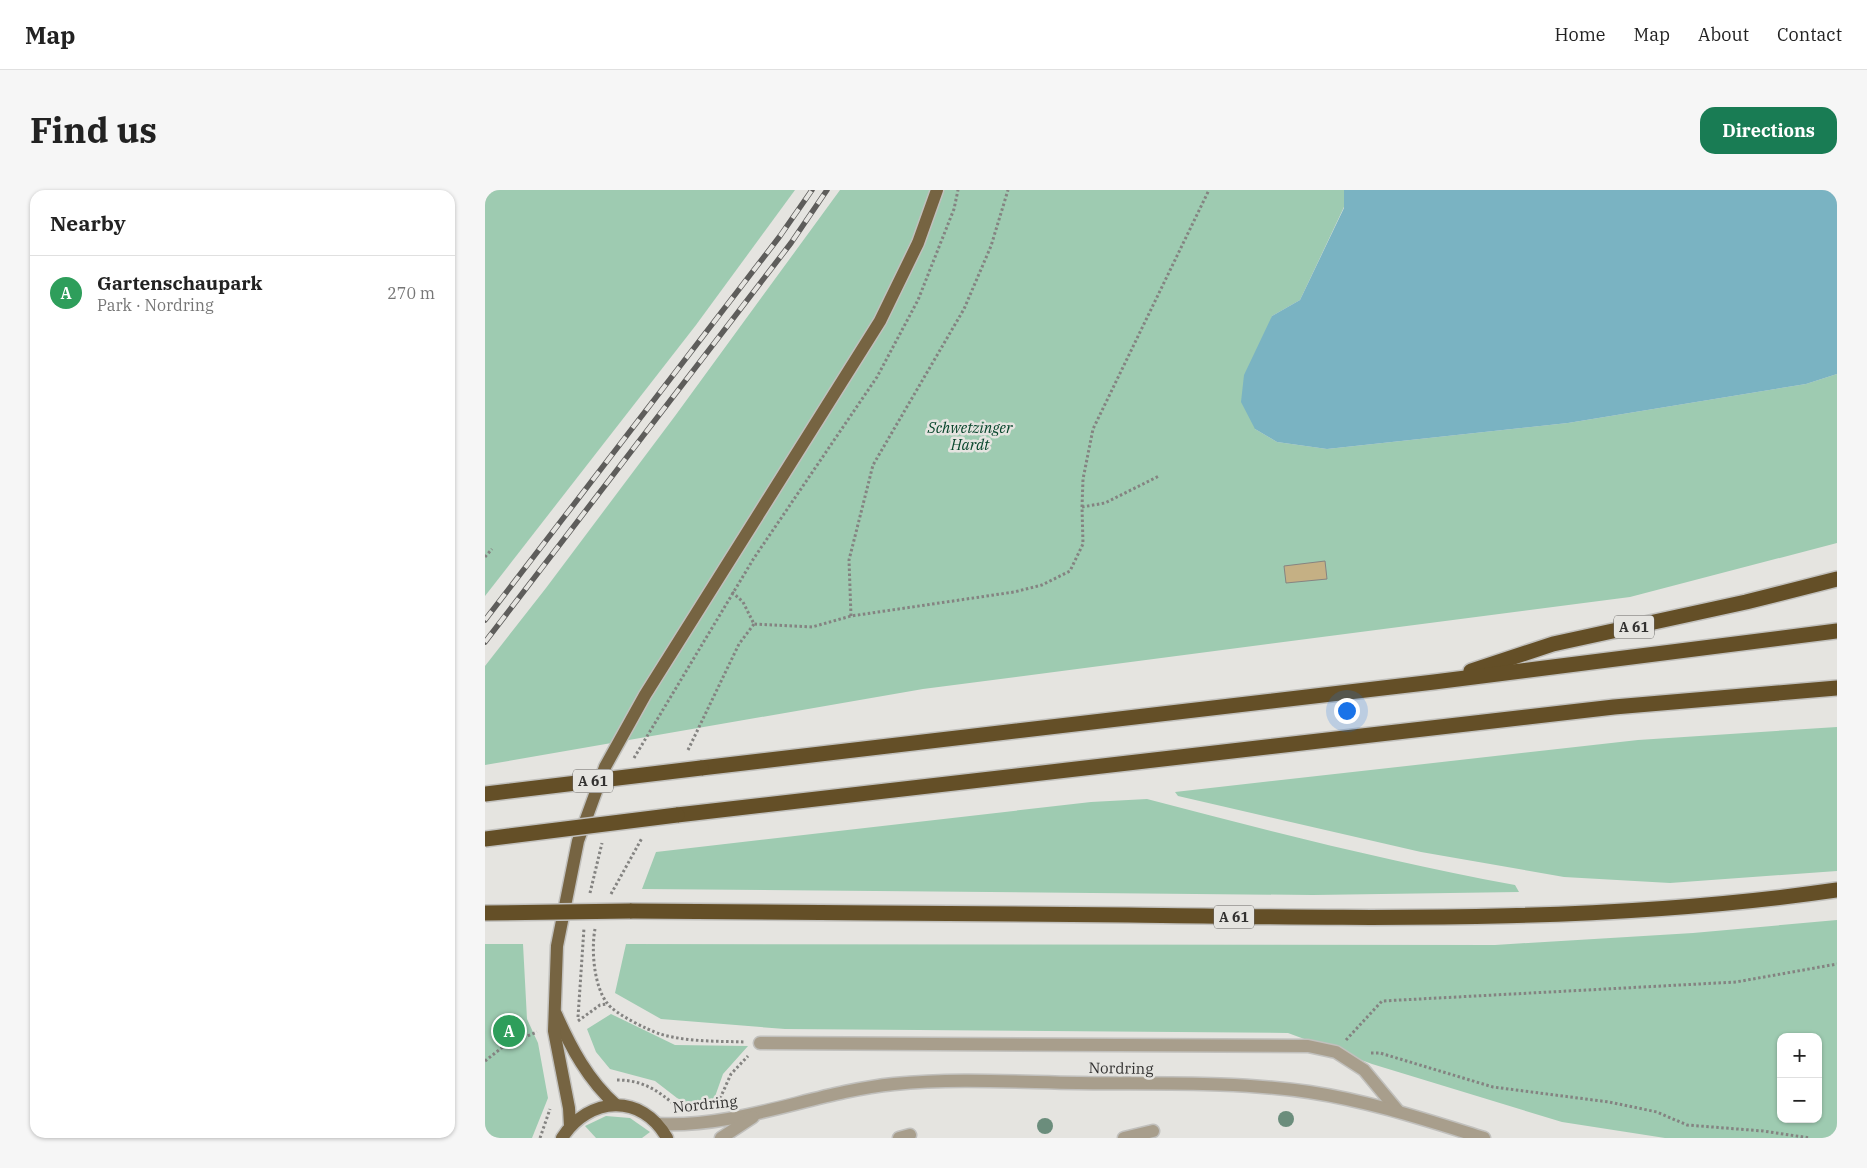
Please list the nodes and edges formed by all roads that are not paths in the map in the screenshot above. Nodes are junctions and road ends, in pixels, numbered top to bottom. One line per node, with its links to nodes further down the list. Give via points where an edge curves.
1 (937, 190): 10 (main road, via 918,244 879,321 645,695 605,767 578,841 567,885 557,946)
2 (1837, 579): 4 (highway, A 61, via 1553,644)
3 (1837, 631): 4 (highway, A 61)
4 (1434, 682): 6 (highway, A 61, bridge)
5 (1837, 688): 7 (highway, bridge, via 1595,709)
6 (485, 794)
7 (485, 839)
8 (1837, 890): 9 (highway, A 61, bridge, via 1690,906 1444,917 630,911)
9 (485, 913)
10 (554, 1010): 12 (main road, via 583,1067 603,1094); 16 (main road, via 557,1052)
11 (761, 1042): 13 (street, via 1308,1046 1336,1052 1364,1070)
12 (616, 1105): 15 (main road, via 632,1107); 16 (main road, via 591,1110)
13 (1398, 1112): 14 (street, Nordring, via 1308,1092 1249,1086 923,1082 871,1087); 22 (street, Nordring)
14 (755, 1116): 15 (street, Nordring, via 682,1125); 20 (street, Nordring)
15 (658, 1124): 19 (main road)
16 (570, 1126): 18 (main road)
17 (1153, 1131): 21 (street)
18 (562, 1138)
19 (667, 1138)
20 (721, 1138)
21 (1124, 1138)
22 (1484, 1138)

